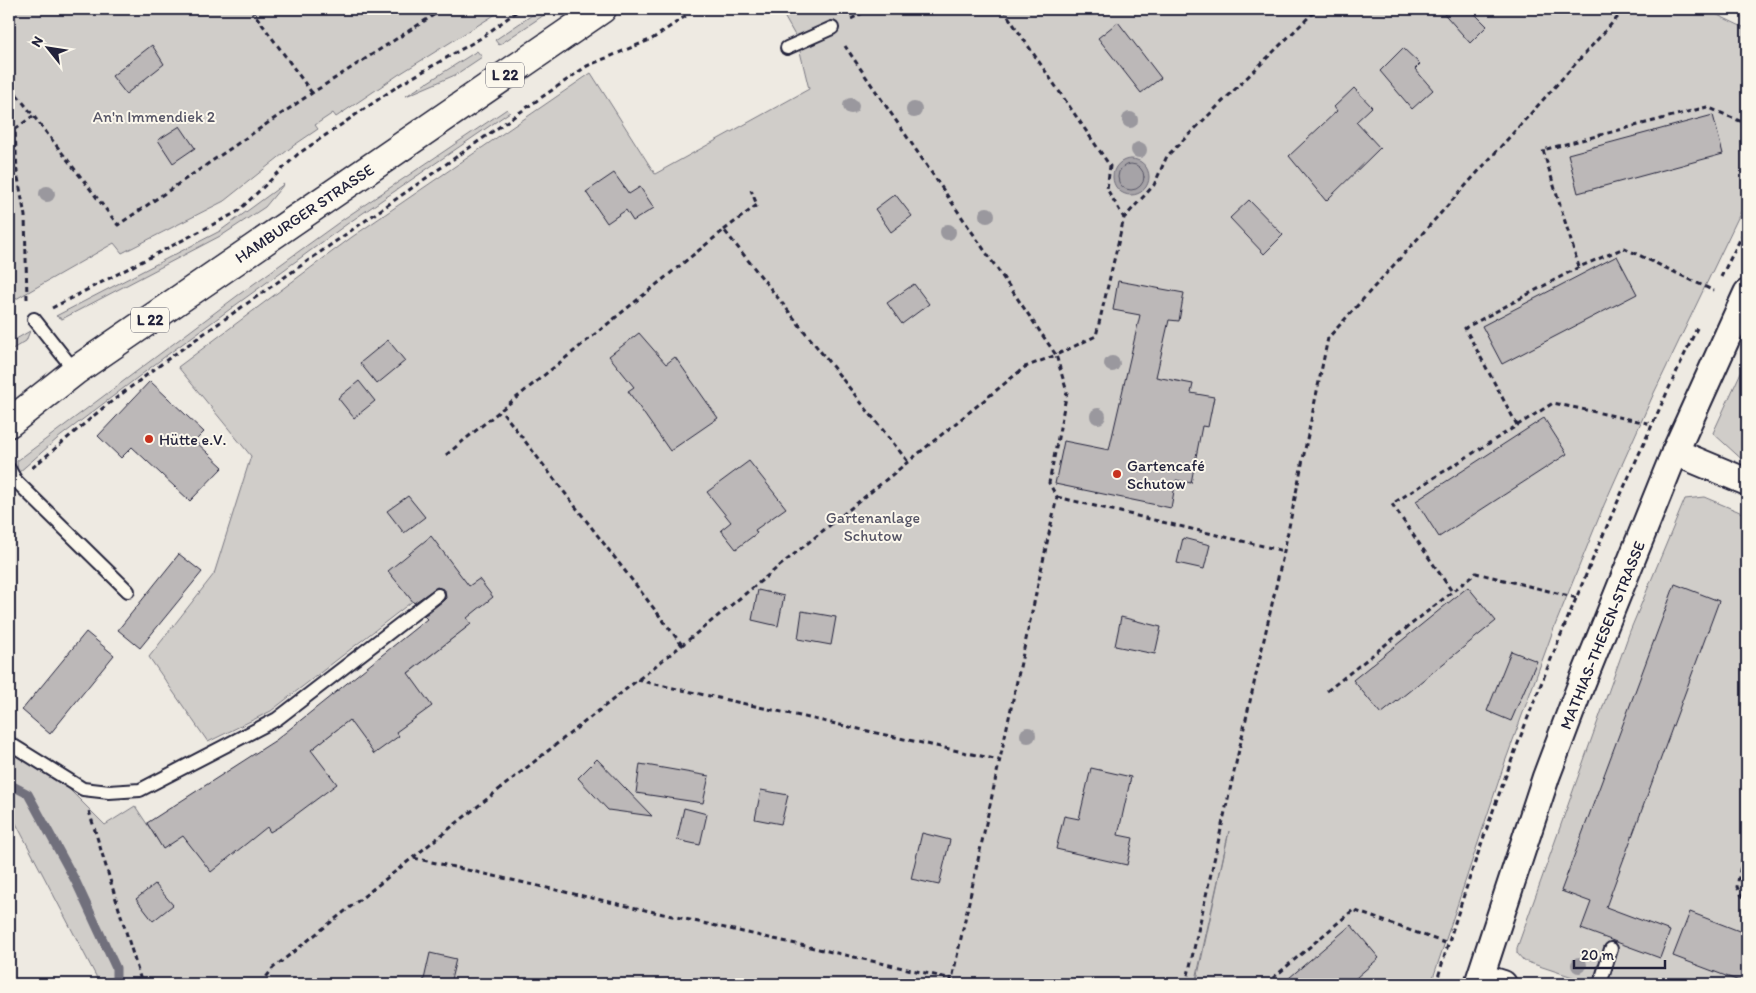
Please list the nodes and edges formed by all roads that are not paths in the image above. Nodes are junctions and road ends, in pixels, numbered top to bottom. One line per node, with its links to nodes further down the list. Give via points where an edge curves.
1 (602, 9): 6 (main road, HAMBURGER STRASSE / L 22)
2 (832, 28): 3 (lane)
3 (787, 48)
4 (1747, 293): 8 (street, MATHIAS-THESEN-STRASSE)
5 (34, 319): 6 (lane)
6 (75, 371): 7 (main road, HAMBURGER STRASSE / L 22)
7 (9, 423)
8 (1675, 452): 10 (street); 15 (street, MATHIAS-THESEN-STRASSE, via 1546,777)
9 (9, 469): 11 (lane, via 16,481)
10 (1747, 482)
11 (128, 591)
12 (438, 595): 13 (lane, via 277,719 140,790 110,792 83,789)
13 (9, 743)
14 (1611, 948): 16 (lane)
15 (1487, 982)
16 (1600, 984)

